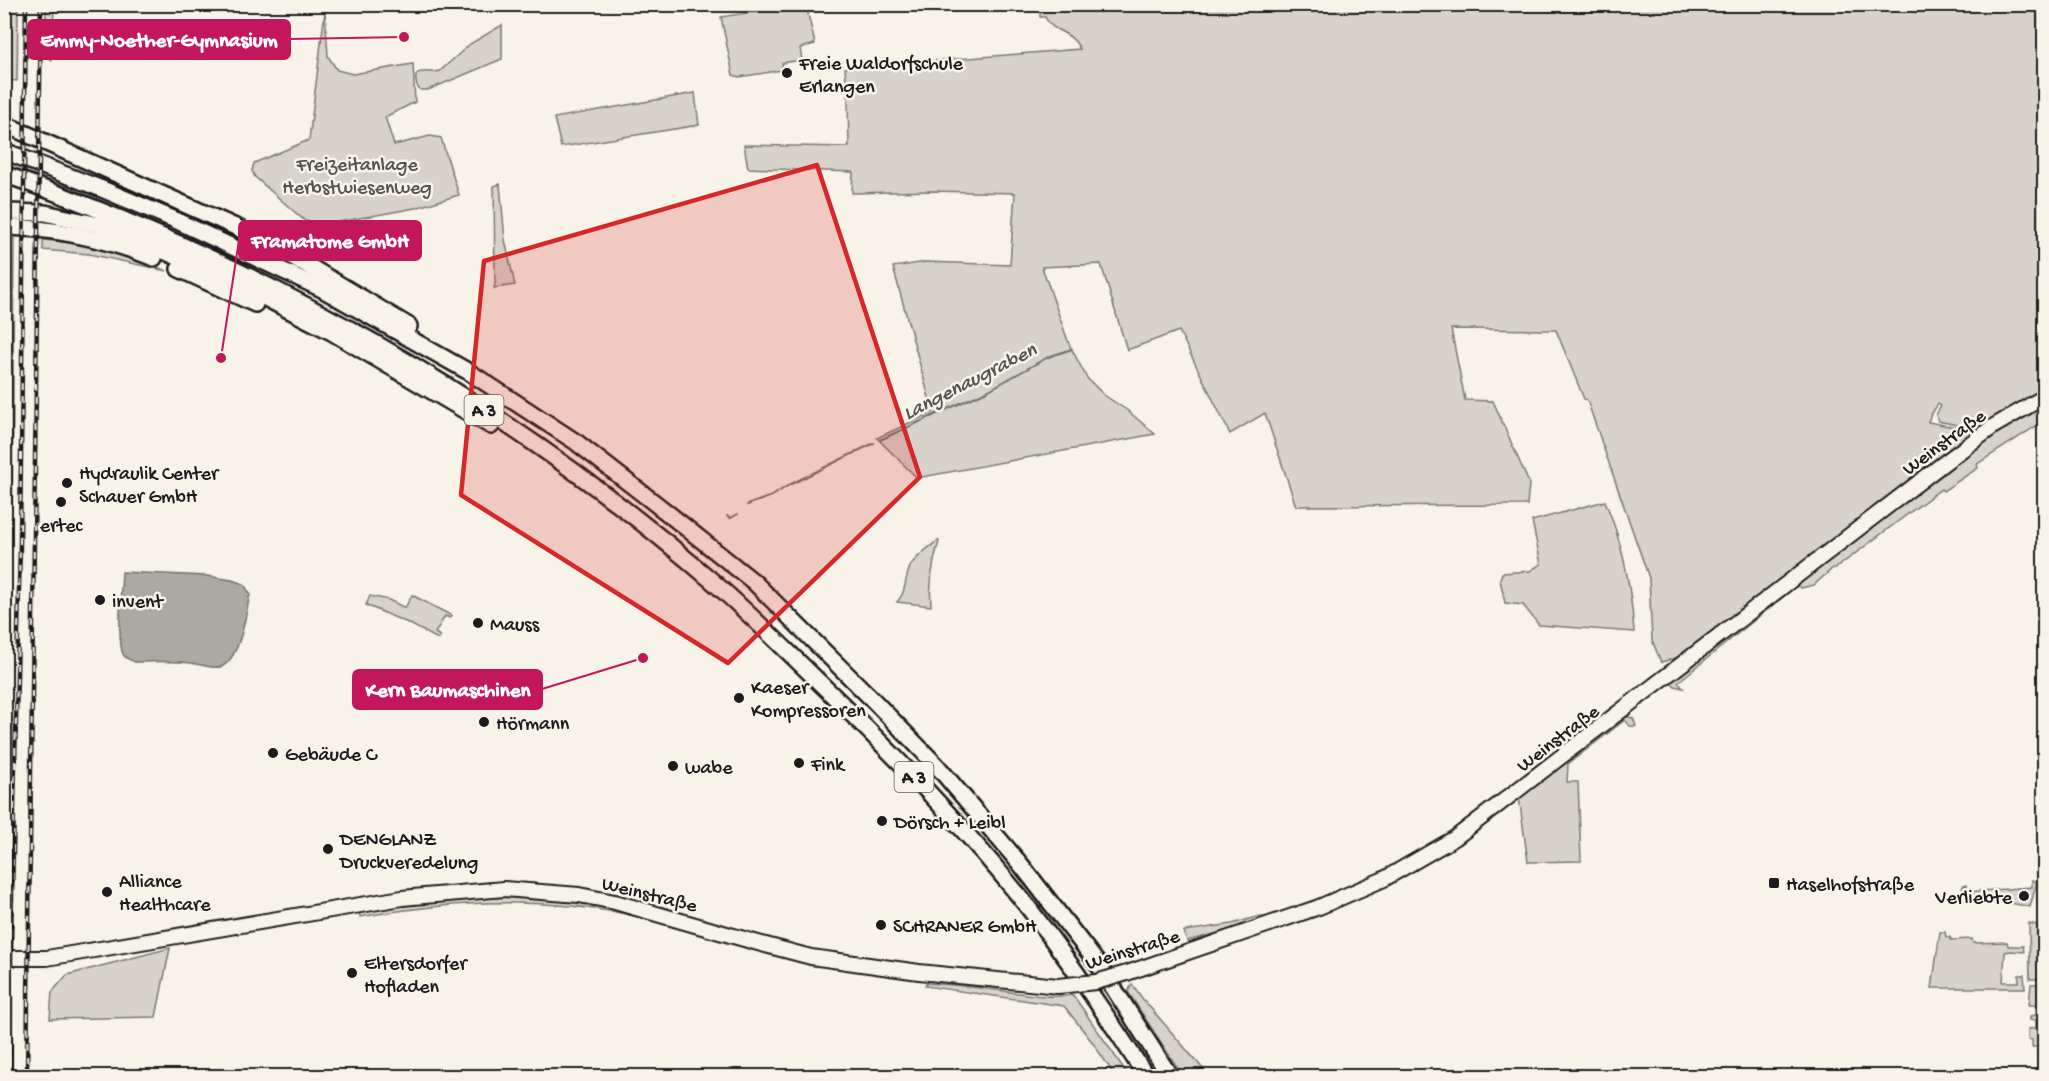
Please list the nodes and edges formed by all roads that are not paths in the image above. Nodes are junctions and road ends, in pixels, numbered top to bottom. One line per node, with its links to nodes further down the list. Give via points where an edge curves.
1 (4, 124): 4 (highway)
2 (4, 134): 4 (highway)
3 (4, 152): 9 (highway, A 3, via 122,197 280,268)
4 (83, 160): 9 (highway, via 280,249 446,350)
5 (4, 174): 11 (highway, A 3, via 144,228 323,314 455,391)
6 (4, 212): 8 (highway, via 45,213 127,235 226,278)
7 (4, 227): 8 (highway, via 72,233 132,249)
8 (379, 359): 11 (highway, via 529,450 591,494)
9 (469, 372): 14 (highway, A 3, via 576,442 745,575 862,689 938,767 1022,866 1098,964)
10 (2044, 397): 12 (main road, Weinstraße, bridge, via 1994,426 1944,463 1455,838 1384,879 1319,907 1096,982 1058,986 811,957 615,902 504,889 392,899 47,958)
11 (636, 518): 13 (highway, A 3, via 750,615 936,800 1031,911 1103,1009)
12 (4, 958)
13 (1146, 1077)
14 (1170, 1077)

